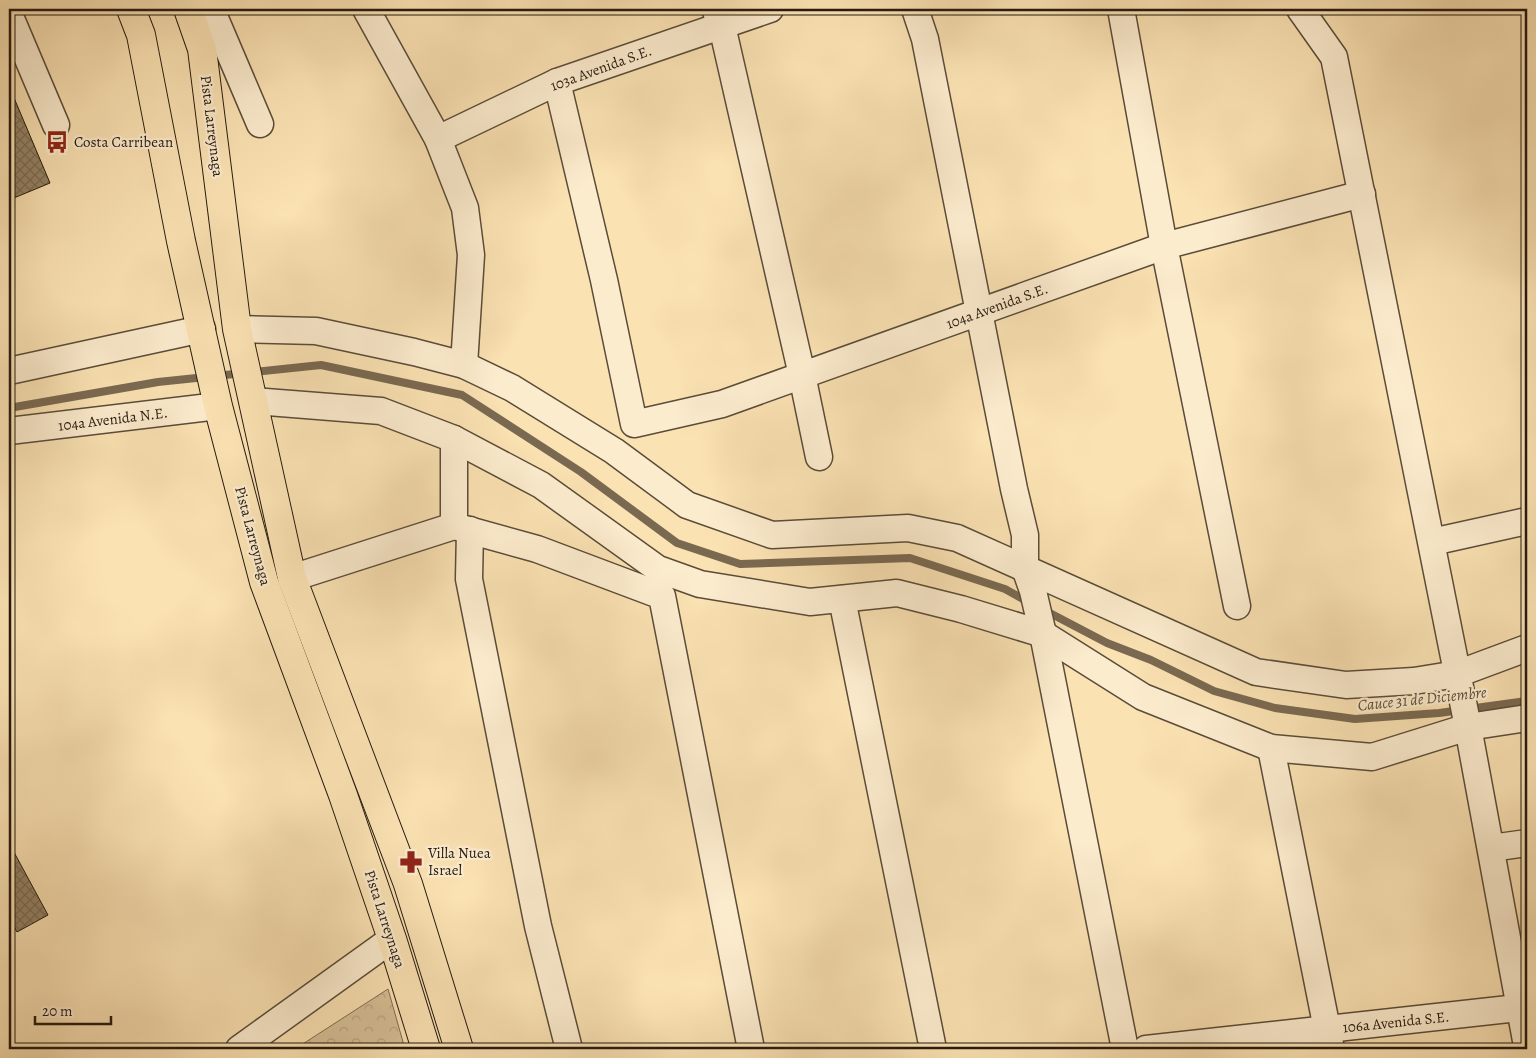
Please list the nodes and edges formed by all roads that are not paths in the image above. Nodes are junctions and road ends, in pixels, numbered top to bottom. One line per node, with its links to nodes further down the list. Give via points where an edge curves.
1 (131, 9): 19 (main road, Pista Larreynaga, via 141,35 181,241)
2 (188, 9): 18 (main road, Pista Larreynaga, via 202,49)
3 (211, 9): 12 (street)
4 (366, 9): 14 (street)
5 (770, 9): 10 (street, 103a Avenida S.E.)
6 (915, 9): 17 (street, via 925,39)
7 (1121, 9): 16 (street)
8 (1300, 9): 15 (street, via 1334,57)
9 (9, 14): 13 (street)
10 (718, 17): 11 (street, 103a Avenida S.E.); 22 (street)
11 (557, 82): 14 (street, 103a Avenida S.E.); 22 (street, 104a Avenida S.E., via 634,424 722,404)
12 (260, 124)
13 (56, 125)
14 (438, 140): 20 (street, via 465,208 471,255)
15 (1362, 194): 16 (street, 104a Avenida S.E.); 30 (street)
16 (1164, 246): 17 (street, 104a Avenida S.E.); 36 (street)
17 (979, 313): 22 (street, 104a Avenida S.E.); 35 (street, via 1025,535)
18 (238, 333): 20 (street, via 316,331); 23 (main road, Pista Larreynaga)
19 (203, 335): 21 (street); 24 (main road, Pista Larreynaga)
20 (464, 365): 35 (street, via 512,388 614,451 687,505 772,535 908,528 957,538)
21 (9, 371)
22 (802, 375): 27 (street)
23 (252, 398): 26 (street, via 381,410); 31 (main road, Pista Larreynaga)
24 (217, 403): 25 (street, 104a Avenida N.E.); 44 (main road, Pista Larreynaga, via 264,582)
25 (9, 431)
26 (454, 438): 29 (street); 32 (street, via 542,485 658,569)
27 (820, 457)
28 (1527, 520): 30 (street)
29 (462, 528): 31 (street); 33 (street, via 537,549); 51 (street, via 469,579 538,926)
30 (1432, 542): 38 (street)
31 (292, 578): 50 (main road, Pista Larreynaga, via 408,884)
32 (700, 584): 33 (street); 34 (street, via 810,602)
33 (662, 596): 52 (street)
34 (842, 599): 35 (street, via 897,593 961,609); 53 (street)
35 (1035, 601): 38 (street, via 1256,672 1346,684); 41 (street, via 1143,697); 54 (street)
36 (1237, 606)
37 (1527, 648): 38 (street)
38 (1458, 680): 40 (street)
39 (1527, 718): 40 (street)
40 (1467, 722): 41 (street, via 1372,757); 43 (street)
41 (1271, 748): 46 (street)
42 (1527, 843): 43 (street)
43 (1491, 848): 45 (street)
44 (392, 939): 48 (street); 49 (main road, Pista Larreynaga)
45 (1524, 1007): 46 (street, 106a Avenida S.E.); 47 (street)
46 (1329, 1039): 55 (street, 106a Avenida S.E.)
47 (1527, 1046)
48 (238, 1049)
49 (426, 1049)
50 (458, 1049)
51 (569, 1049)
52 (751, 1049)
53 (933, 1049)
54 (1125, 1049)
55 (1146, 1049)

